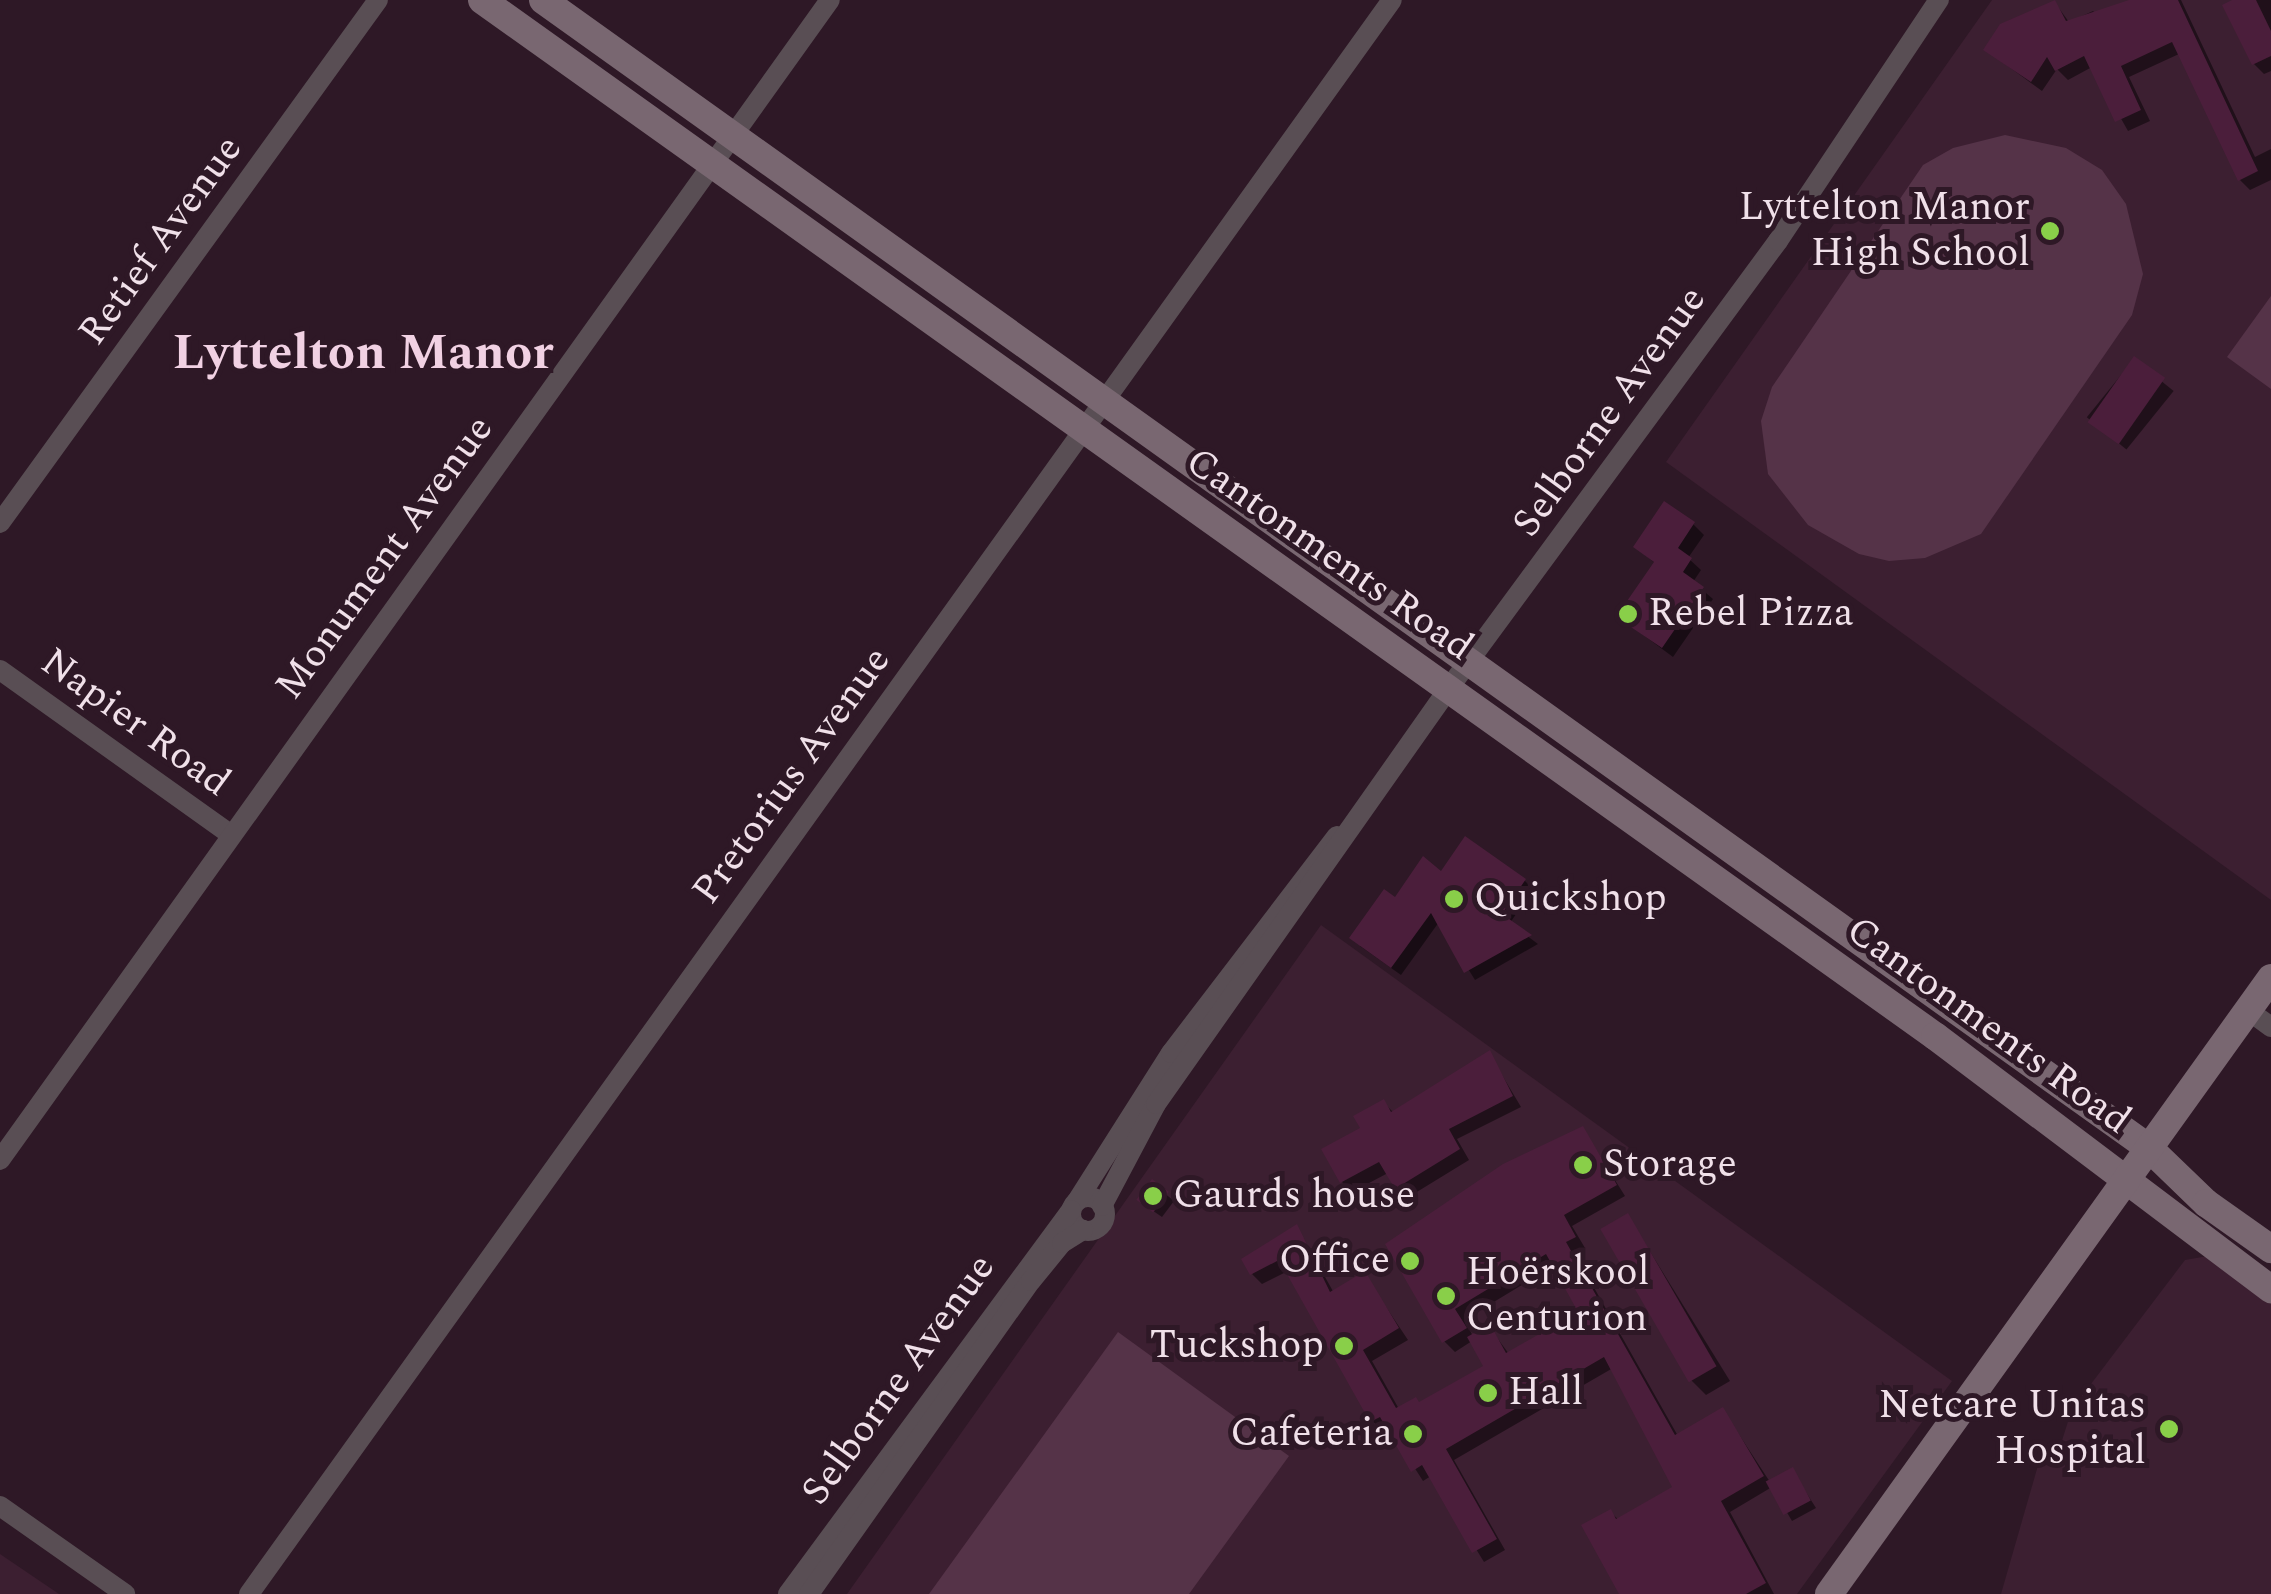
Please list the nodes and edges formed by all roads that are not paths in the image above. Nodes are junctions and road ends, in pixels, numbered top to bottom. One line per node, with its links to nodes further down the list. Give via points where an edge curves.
1 (378, 0): 11 (street, Retief Avenue)
2 (482, 0): 8 (main road, Cantonments Road)
3 (543, 0): 7 (main road, Cantonments Road)
4 (830, 0): 7 (street, Monument Avenue)
5 (1392, 0): 9 (street, Pretorius Avenue)
6 (1940, 0): 12 (street, Selborne Avenue, via 1778,241)
7 (732, 138): 8 (street, Monument Avenue); 9 (main road, Cantonments Road)
8 (714, 161): 10 (main road, Cantonments Road); 15 (street, Monument Avenue)
9 (1107, 404): 10 (street, Pretorius Avenue); 12 (main road, Cantonments Road)
10 (1088, 430): 14 (main road, Cantonments Road); 30 (street, Pretorius Avenue)
11 (0, 522)
12 (1468, 663): 14 (street, Selborne Avenue); 19 (main road, Cantonments Road)
13 (0, 670): 15 (street, Napier Road)
14 (1449, 688): 16 (street, Selborne Avenue); 21 (main road, Cantonments Road)
15 (230, 834): 20 (street, Monument Avenue)
16 (1320, 865): 22 (street, Selborne Avenue, via 1171,1053); 23 (street, Selborne Avenue, via 1156,1104)
17 (2271, 978): 18 (main road)
18 (2260, 1019): 19 (main road)
19 (2150, 1149): 21 (main road); 25 (main road, Cantonments Road, via 2206,1203)
20 (0, 1160)
21 (2130, 1178): 26 (main road, Cantonments Road); 33 (main road)
22 (1074, 1205): 23 (street, via 1086,1197); 24 (street); 27 (street, Selborne Avenue, via 1045,1236)
23 (1102, 1206): 24 (street, Selborne Avenue, via 1099,1227)
24 (1083, 1230): 27 (street, Selborne Avenue, via 1062,1243)
25 (2271, 1249)
26 (2271, 1289)
27 (865, 1501): 31 (street, Selborne Avenue); 32 (street, Selborne Avenue)
28 (0, 1506): 29 (street)
29 (125, 1594)
30 (249, 1594)
31 (788, 1594)
32 (808, 1594)
33 (1829, 1594)

